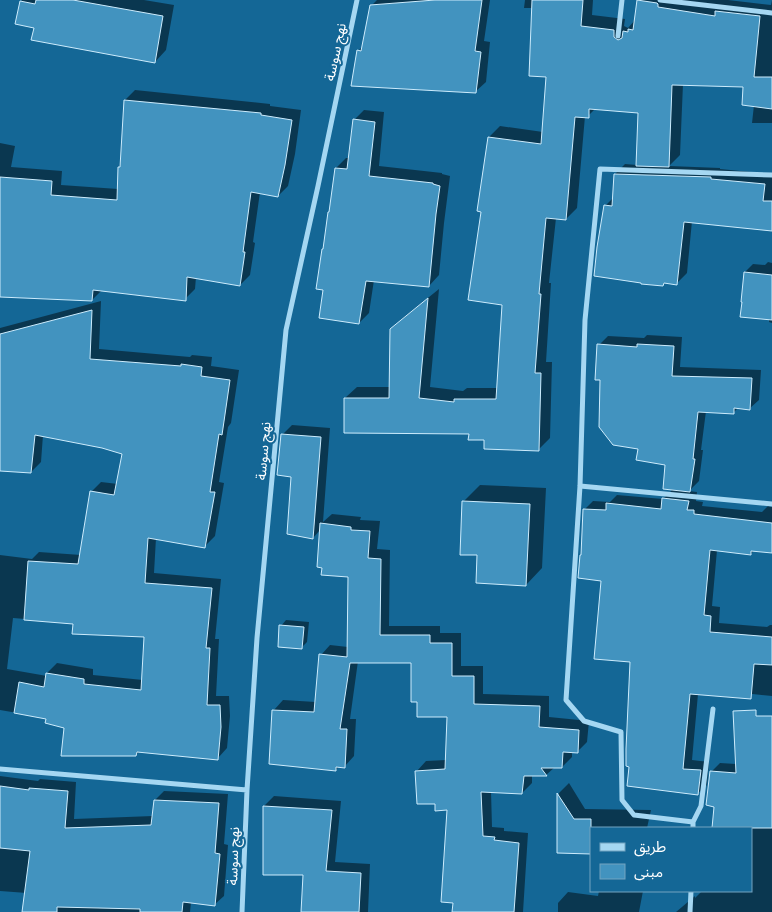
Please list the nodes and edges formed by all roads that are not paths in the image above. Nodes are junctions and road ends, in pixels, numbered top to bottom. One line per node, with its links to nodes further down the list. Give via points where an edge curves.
1 (358, 0): 11 (street, نهج سوسة, via 286,330 257,638)
2 (622, 0): 5 (street)
3 (660, 0): 4 (street)
4 (772, 13)
5 (618, 36)
6 (772, 175): 7 (street, via 600,169 585,320)
7 (580, 486): 8 (street); 12 (street, via 566,700 584,720 621,732 622,800 634,815)
8 (772, 504)
9 (713, 709): 12 (street, via 701,806)
10 (0, 769): 11 (street)
11 (247, 790): 15 (street, نهج سوسة)
12 (693, 822): 13 (street)
13 (693, 827)
14 (690, 892): 16 (street)
15 (242, 912)
16 (690, 912)

